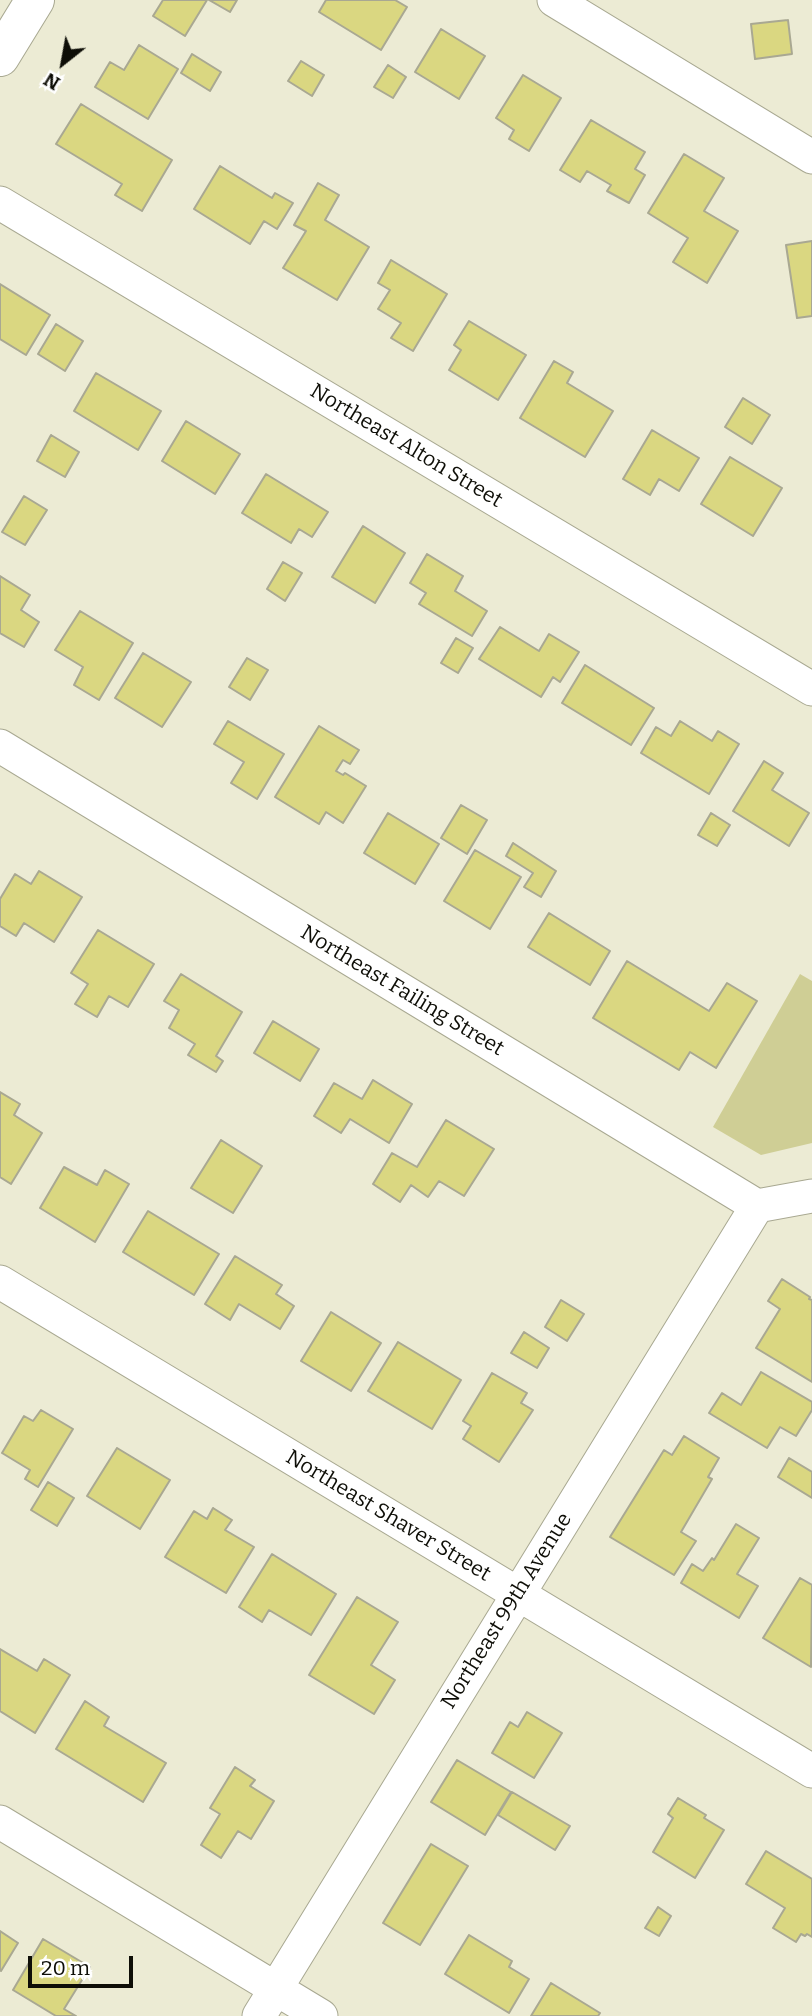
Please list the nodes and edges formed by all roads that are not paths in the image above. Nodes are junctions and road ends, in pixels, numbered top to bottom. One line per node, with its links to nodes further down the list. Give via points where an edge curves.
1 (35, 0): 3 (main road)
2 (554, 0): 4 (street)
3 (0, 57)
4 (812, 157)
5 (0, 203): 6 (street, Northeast Alton Street)
6 (812, 690)
7 (0, 746): 9 (street, Northeast Failing Street)
8 (812, 1196): 9 (street)
9 (757, 1206): 11 (street, Northeast 99th Avenue)
10 (0, 1282): 11 (street, Northeast Shaver Street)
11 (517, 1594): 12 (street, Northeast Shaver Street); 14 (street, Northeast 99th Avenue)
12 (812, 1771)
13 (0, 1822): 14 (street)
14 (267, 2002): 15 (street)
15 (321, 2016)

